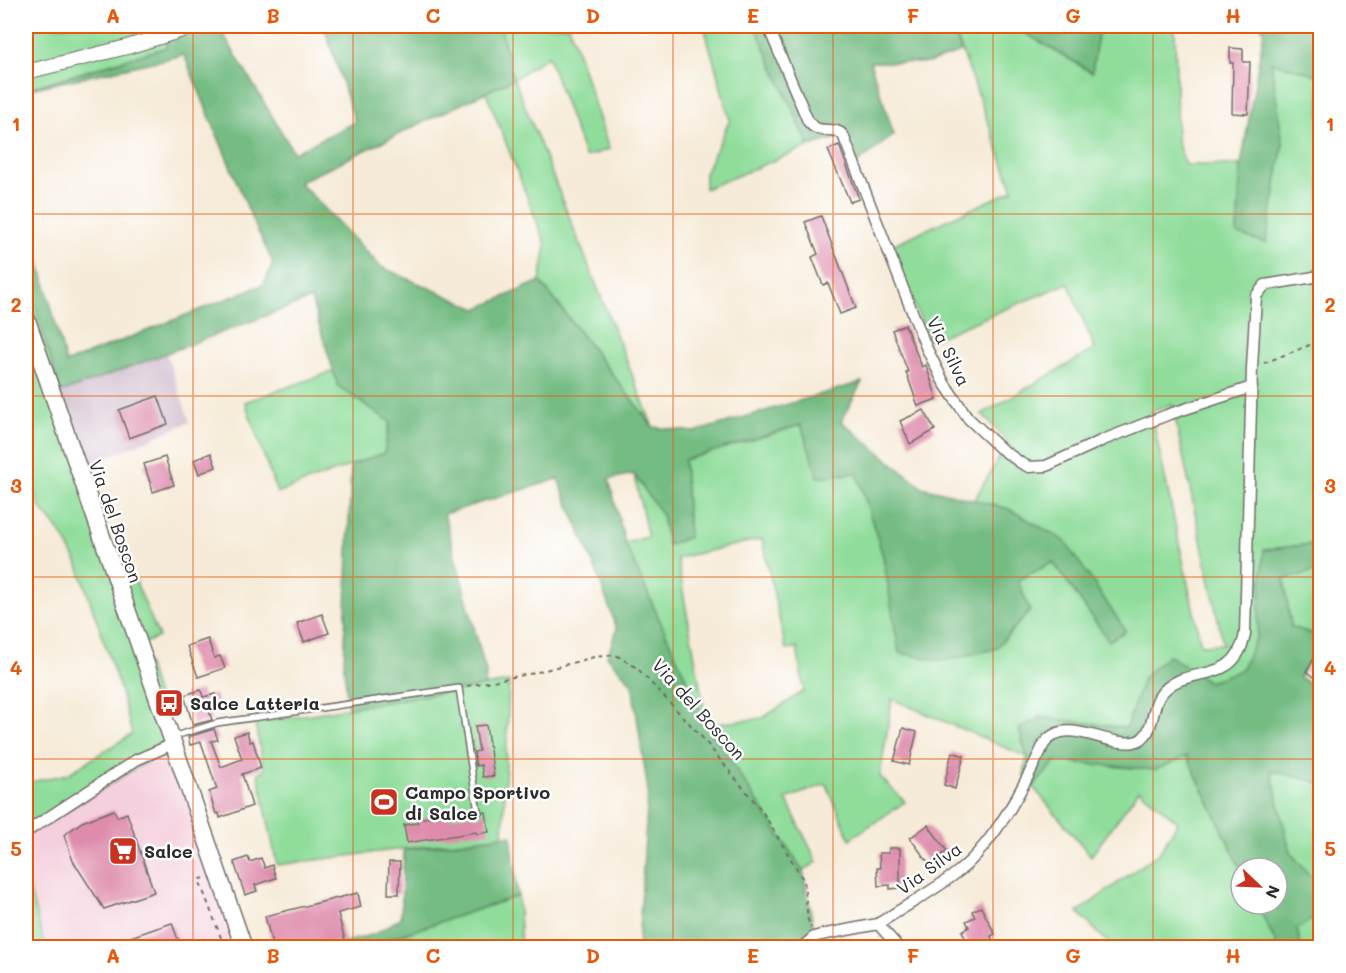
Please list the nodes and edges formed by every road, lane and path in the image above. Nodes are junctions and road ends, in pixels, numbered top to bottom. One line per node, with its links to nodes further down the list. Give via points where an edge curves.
1 (195, 26): 3 (street)
2 (768, 26): 8 (street, Via Silva, via 808,121 819,130 837,130 843,135 926,347 944,383 968,418 1017,460 1029,467 1046,466 1167,415)
3 (26, 72)
4 (1320, 276): 7 (street, Via Silva, via 1264,285 1256,296)
5 (26, 317): 10 (main road, Via del Boscon)
6 (1320, 341): 7 (path)
7 (1252, 368): 8 (street, Via Silva)
8 (1251, 387): 14 (street, Via Silva, via 1245,634 1237,656 1223,668 1180,680 1165,689 1146,735 1139,741 1072,732 1053,734 1004,816 968,863)
9 (459, 688): 10 (lane, via 217,723); 11 (lane); 15 (path, Via del Boscon, via 594,657 615,655 637,668 700,735 762,812 804,881)
10 (172, 741): 12 (street); 13 (main road, Via del Boscon)
11 (478, 812)
12 (26, 832)
13 (216, 870): 16 (path, via 200,880); 17 (main road, Via del Boscon)
14 (878, 924): 15 (street, Via Silva); 19 (street)
15 (814, 937): 18 (street, Via Silva)
16 (225, 948)
17 (244, 948)
18 (801, 948)
19 (899, 948)

